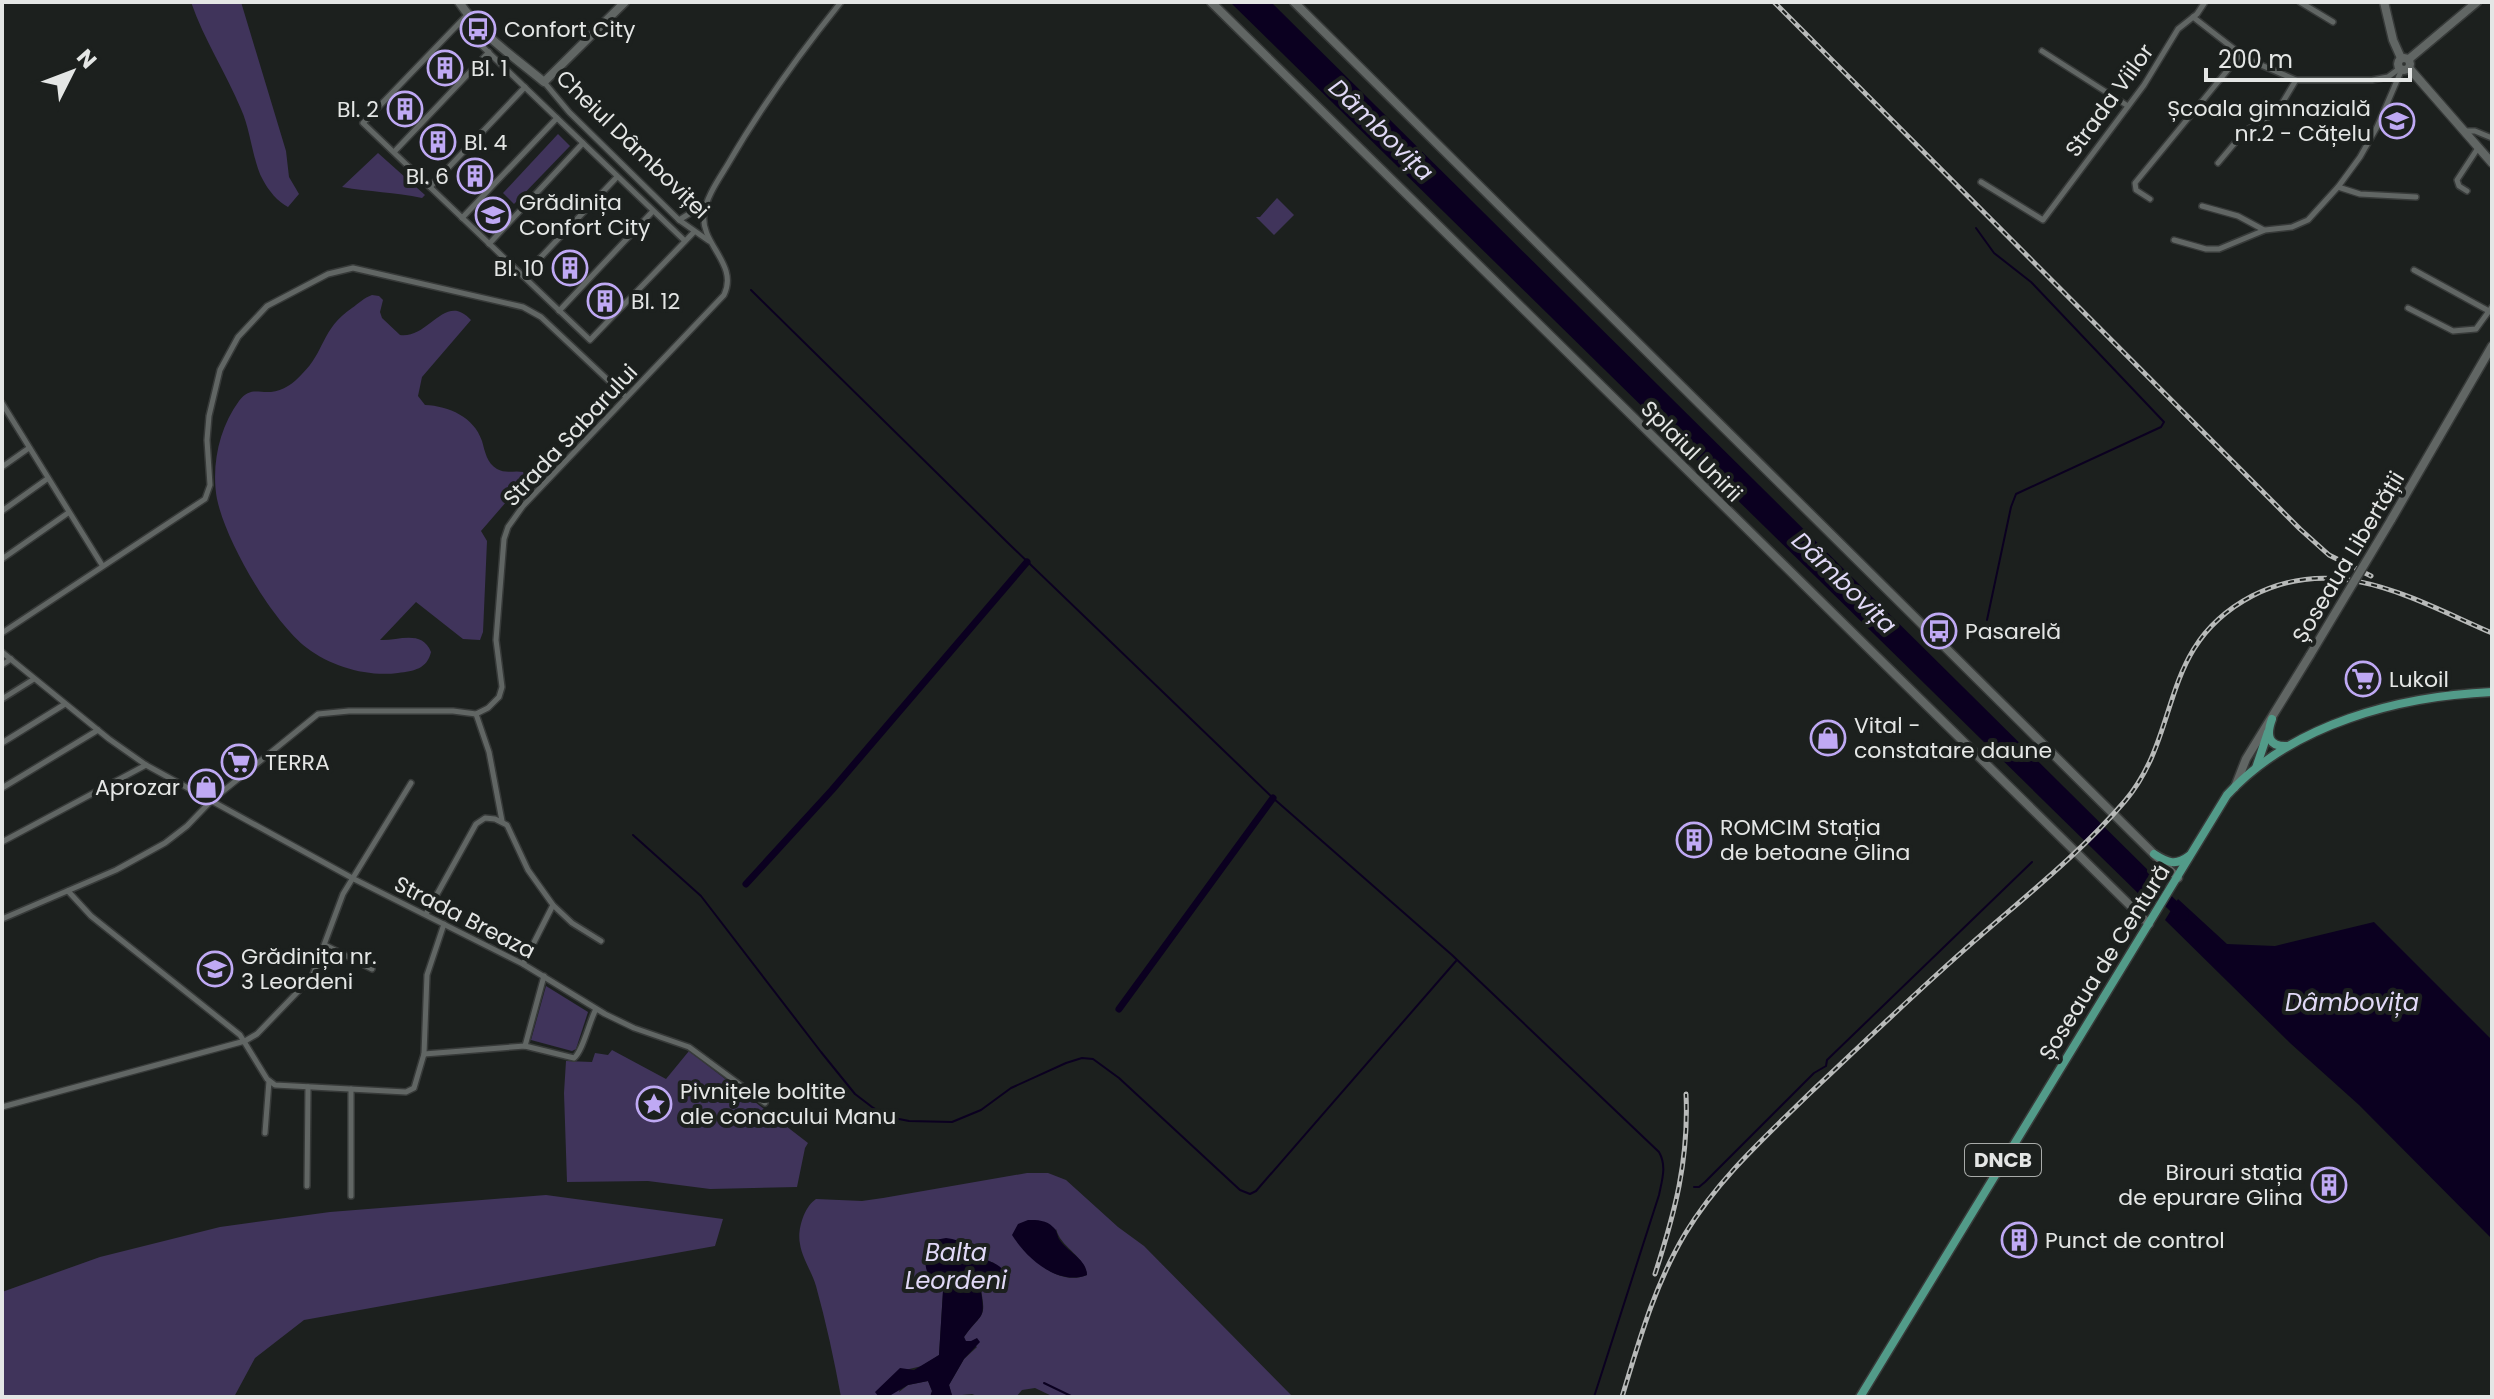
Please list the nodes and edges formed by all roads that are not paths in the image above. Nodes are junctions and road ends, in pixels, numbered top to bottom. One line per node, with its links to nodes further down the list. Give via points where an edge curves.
1 (459, 2): 10 (main road, Cheiul Dâmboviței)
2 (625, 2): 19 (main road)
3 (841, 2): 38 (street, via 759,113)
4 (1211, 2): 97 (main road, Splaiul Unirii)
5 (1294, 2): 89 (main road, Splaiul Unirii)
6 (2205, 2): 11 (street, Strada Viilor)
7 (2300, 2): 12 (street)
8 (2384, 2): 17 (main road)
9 (2477, 2): 17 (main road)
10 (468, 14): 13 (street); 19 (main road, Cheiul Dâmboviței)
11 (2193, 17): 16 (street); 21 (street, Strada Viilor, via 2178,29)
12 (2333, 22)
13 (459, 24): 15 (street); 28 (street, via 363,123)
14 (2042, 51): 21 (street)
15 (489, 52): 20 (street); 28 (street)
16 (2240, 55): 18 (street); 37 (street, via 2135,183 2136,190)
17 (2404, 65): 18 (street, via 2388,77 2372,80); 24 (main road); 34 (street, via 2373,136)
18 (2296, 80): 29 (street, via 2278,108 2244,132)
19 (544, 82): 23 (street, Cheiul Dâmboviței)
20 (525, 87): 22 (street); 33 (street)
21 (2128, 106): 32 (street, Strada Viilor, via 2043,220)
22 (557, 118): 26 (street); 41 (street)
23 (588, 131): 26 (street); 43 (street, Cheiul Dâmboviței)
24 (2464, 132): 25 (street); 27 (main road)
25 (2492, 138)
26 (581, 142): 31 (street); 49 (street)
27 (2478, 148): 30 (main road); 35 (street, via 2457,180)
28 (394, 152): 33 (street)
29 (2218, 163)
30 (2492, 163)
31 (617, 177): 40 (street); 52 (street)
32 (1981, 182)
33 (430, 187): 41 (street)
34 (2338, 187): 36 (street, via 2360,194); 45 (street, via 2304,223)
35 (2467, 191)
36 (2416, 197)
37 (2150, 199)
38 (708, 202): 42 (street); 43 (street)
39 (2202, 206): 45 (street, via 2229,212)
40 (653, 211): 48 (street); 55 (street)
41 (462, 218): 49 (street)
42 (704, 219): 44 (street); 50 (street)
43 (679, 220): 44 (street, Cheiul Dâmboviței)
44 (686, 227): 46 (street, Cheiul Dâmboviței)
45 (2265, 230): 47 (street, via 2219,249)
46 (694, 232): 48 (street); 50 (street, Cheiul Dâmboviței)
47 (2174, 240)
48 (685, 241): 55 (street, via 590,340)
49 (489, 244): 52 (street)
50 (713, 244): 57 (street, Strada Sabarului, via 726,269 726,291)
51 (2414, 270): 54 (street)
52 (523, 276): 55 (street)
53 (2408, 308): 54 (street, via 2453,331 2476,329)
54 (2490, 309)
55 (559, 311)
56 (2492, 346): 75 (main road, Șoseaua Libertății, bridge)
57 (626, 397): 65 (street, via 541,317 523,307 364,269 335,271 267,306 232,345 211,404 210,485 205,499); 74 (street, Strada Sabarului, via 508,527 496,640 502,687 492,704)
58 (2, 403): 59 (street)
59 (29, 448): 60 (street); 61 (street)
60 (2, 467)
61 (47, 479): 62 (street); 63 (street)
62 (2, 511)
63 (68, 513): 64 (street); 65 (street)
64 (2, 559)
65 (102, 565): 66 (street)
66 (2, 633)
67 (2, 652): 68 (street, Strada Breaza)
68 (11, 659): 69 (street); 70 (street, Strada Breaza)
69 (2, 665)
70 (34, 679): 72 (street); 73 (street, Strada Breaza)
71 (2492, 692): 79 (main road, Șoseaua de Centură / DNCB, via 2401,704)
72 (2, 699)
73 (65, 704): 76 (street, Strada Breaza); 78 (street)
74 (476, 714): 85 (street, via 318,714); 86 (street)
75 (2272, 719): 77 (main road); 83 (main road, Șoseaua Libertății)
76 (98, 730): 80 (street, Strada Breaza); 84 (street)
77 (2268, 732): 79 (main road, via 2275,745); 81 (main road)
78 (2, 743)
79 (2288, 746): 81 (main road, Șoseaua de Centură / DNCB)
80 (146, 765): 85 (street, Strada Breaza); 87 (street)
81 (2255, 769): 83 (main road, Șoseaua de Centură / DNCB)
82 (411, 783): 91 (street)
83 (2235, 787): 88 (main road, Șoseaua de Centură / DNCB)
84 (2, 788)
85 (211, 801): 91 (street, Strada Breaza); 92 (street, via 165,843)
86 (503, 822): 93 (street); 94 (street, via 485,818 476,824)
87 (2, 842)
88 (2193, 853): 89 (main road, via 2176,864); 90 (main road, Șoseaua de Centură / DNCB)
89 (2154, 854): 90 (main road, Splaiul Unirii)
90 (2178, 878): 97 (main road, Șoseaua de Centură / DNCB)
91 (354, 879): 94 (street, Strada Breaza); 99 (street, via 341,898)
92 (68, 891): 95 (street); 104 (street, via 91,916)
93 (553, 905): 98 (street); 100 (street)
94 (426, 914): 96 (street, Strada Breaza)
95 (2, 919)
96 (444, 924): 100 (street, Strada Breaza); 106 (street, via 427,975)
97 (2149, 924): 115 (main road, Șoseaua de Centură / DNCB)
98 (601, 941)
99 (325, 945): 101 (street); 104 (street, via 308,983)
100 (523, 964): 102 (street, Strada Breaza)
101 (372, 969)
102 (544, 976): 103 (street, Strada Breaza); 105 (street)
103 (596, 1009): 105 (street, via 576,1058); 110 (street, Strada Breaza, via 689,1047)
104 (245, 1041): 107 (street); 111 (street)
105 (525, 1046): 106 (street)
106 (424, 1054): 109 (street, via 417,1083 409,1091)
107 (269, 1081): 108 (street); 112 (street)
108 (308, 1087): 109 (street); 113 (street)
109 (351, 1089): 114 (street)
110 (765, 1103)
111 (2, 1107)
112 (265, 1133)
113 (307, 1186)
114 (351, 1196)
115 (1860, 1397)

